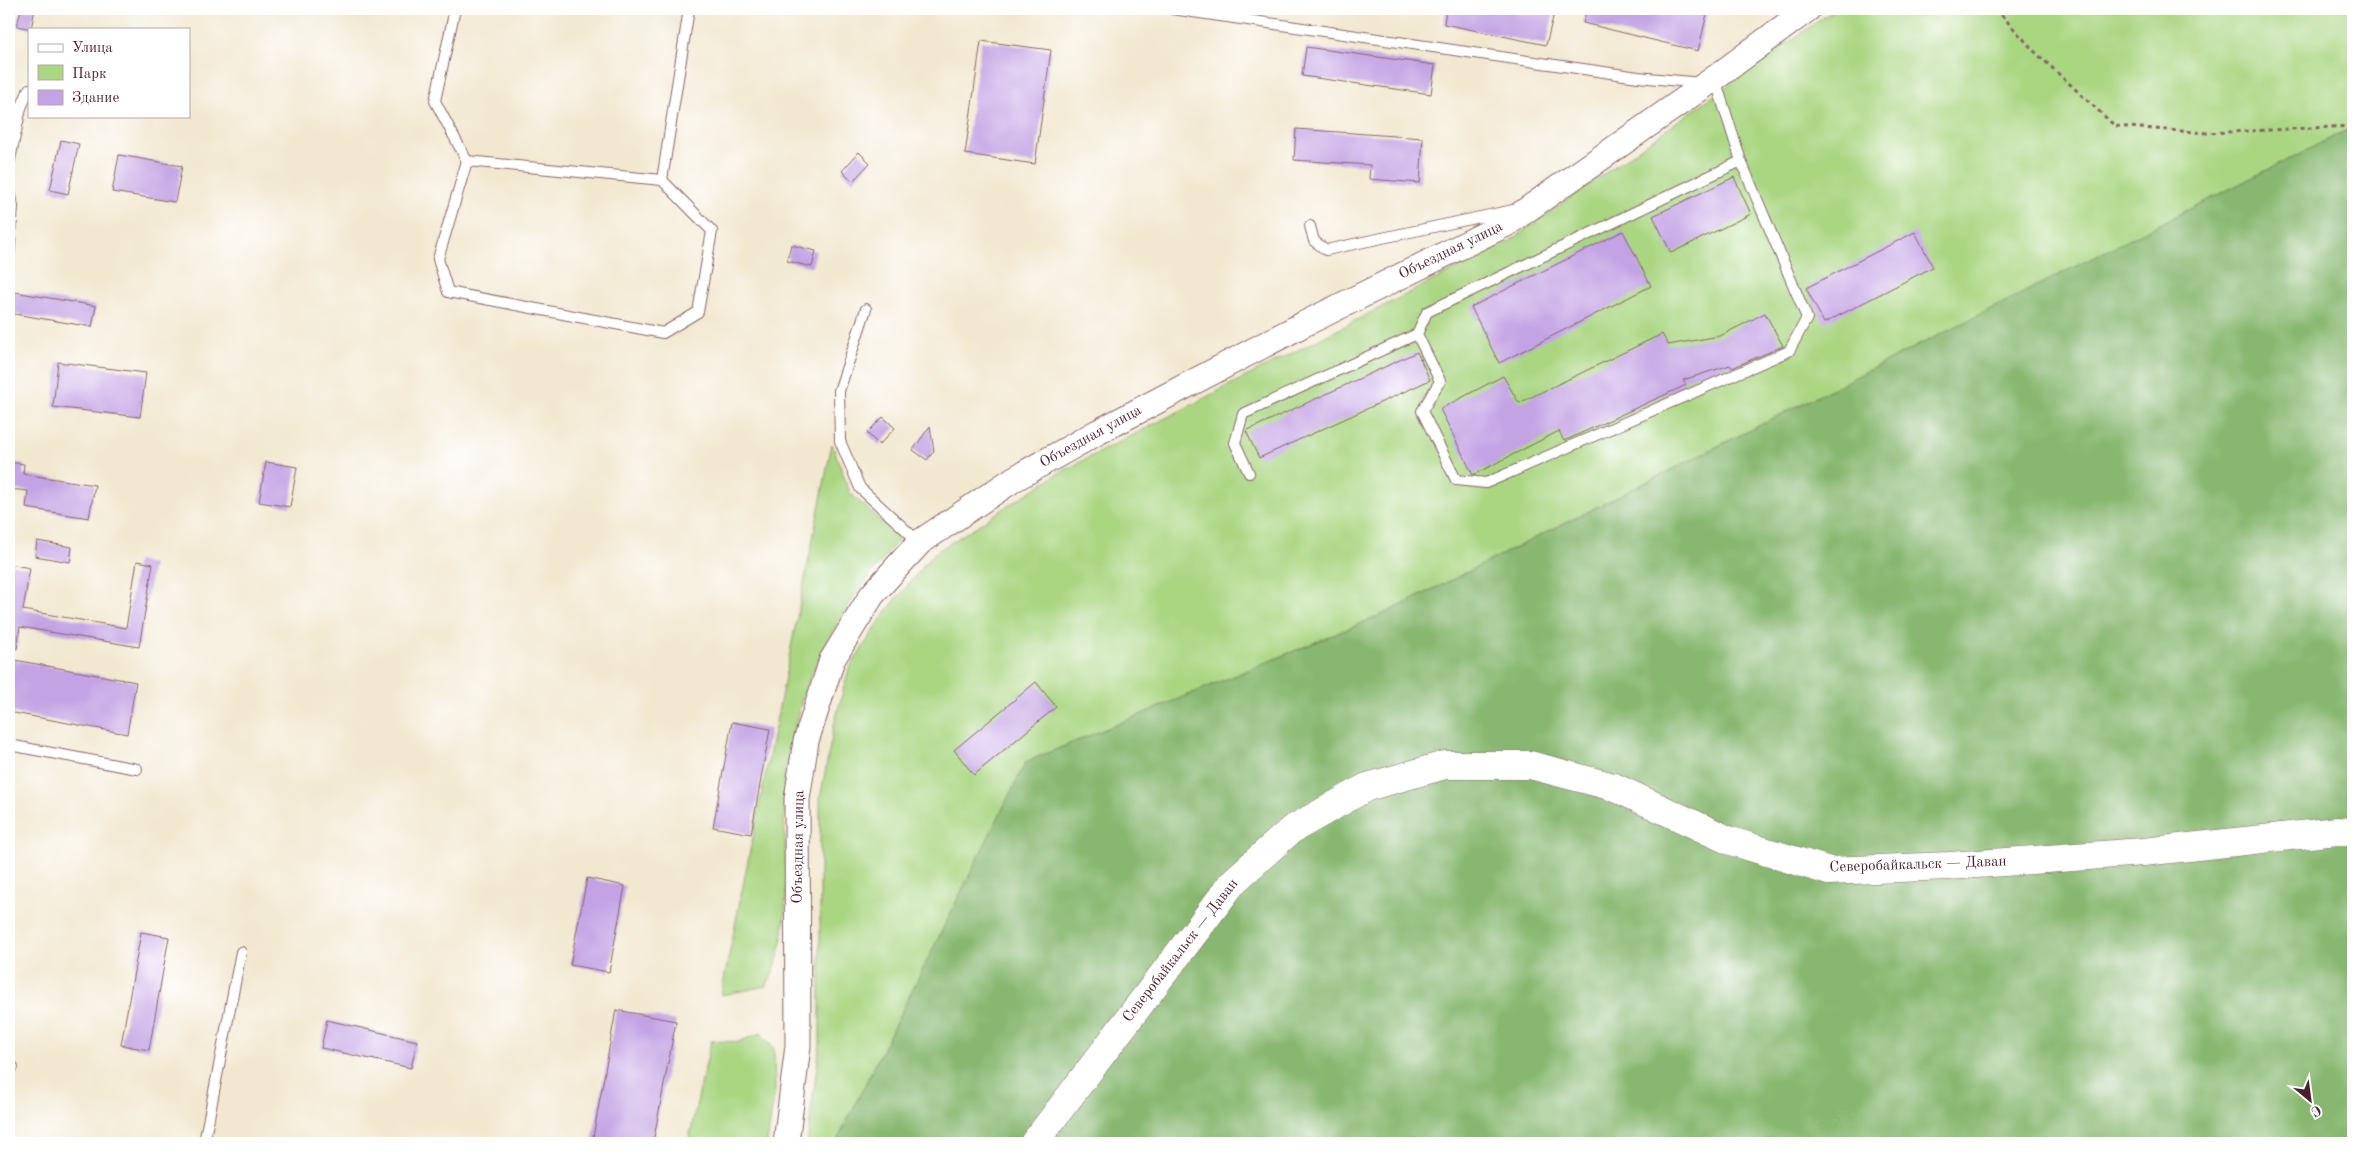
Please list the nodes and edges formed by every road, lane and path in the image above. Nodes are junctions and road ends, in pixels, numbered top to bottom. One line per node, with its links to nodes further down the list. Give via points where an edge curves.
1 (455, 9): 9 (lane, via 435,101)
2 (689, 9): 12 (lane)
3 (1172, 9): 6 (lane, via 1638,77)
4 (1808, 9): 6 (street, Объездная улица)
5 (1996, 9): 8 (path, via 2036,54 2116,126 2206,133)
6 (1711, 81): 10 (lane); 14 (street, Объездная улица)
7 (28, 91): 11 (lane, via 21,108)
8 (2353, 126)
9 (467, 161): 12 (lane); 12 (lane, via 438,259 448,292 663,333 698,312 712,231)
10 (1741, 161): 18 (lane, via 1428,312); 18 (lane, via 1807,318 1789,351 1486,483 1456,480 1422,411 1440,381)
11 (9, 164)
12 (662, 180)
13 (9, 185): 16 (lane, via 12,207)
14 (1531, 207): 15 (lane, via 1326,250 1314,241); 20 (street, Объездная улица, via 1508,223 1304,324 1098,432 1014,479)
15 (1310, 226)
16 (9, 256)
17 (866, 309): 20 (lane, via 839,392 840,441 860,488)
18 (1417, 334): 19 (lane, via 1243,414 1235,443)
19 (1249, 473)
20 (920, 542): 26 (street, Объездная улица, via 872,596 832,660 806,741 797,799 798,1046)
21 (9, 745): 22 (lane)
22 (137, 769)
23 (2353, 832): 27 (main road, Северобайкальск — Даван, via 2337,830 2143,852 1829,871 1728,840 1605,785 1530,765 1445,765 1367,787 1291,830 1234,881)
24 (240, 952): 25 (lane)
25 (204, 1143)
26 (786, 1143)
27 (1034, 1143)

